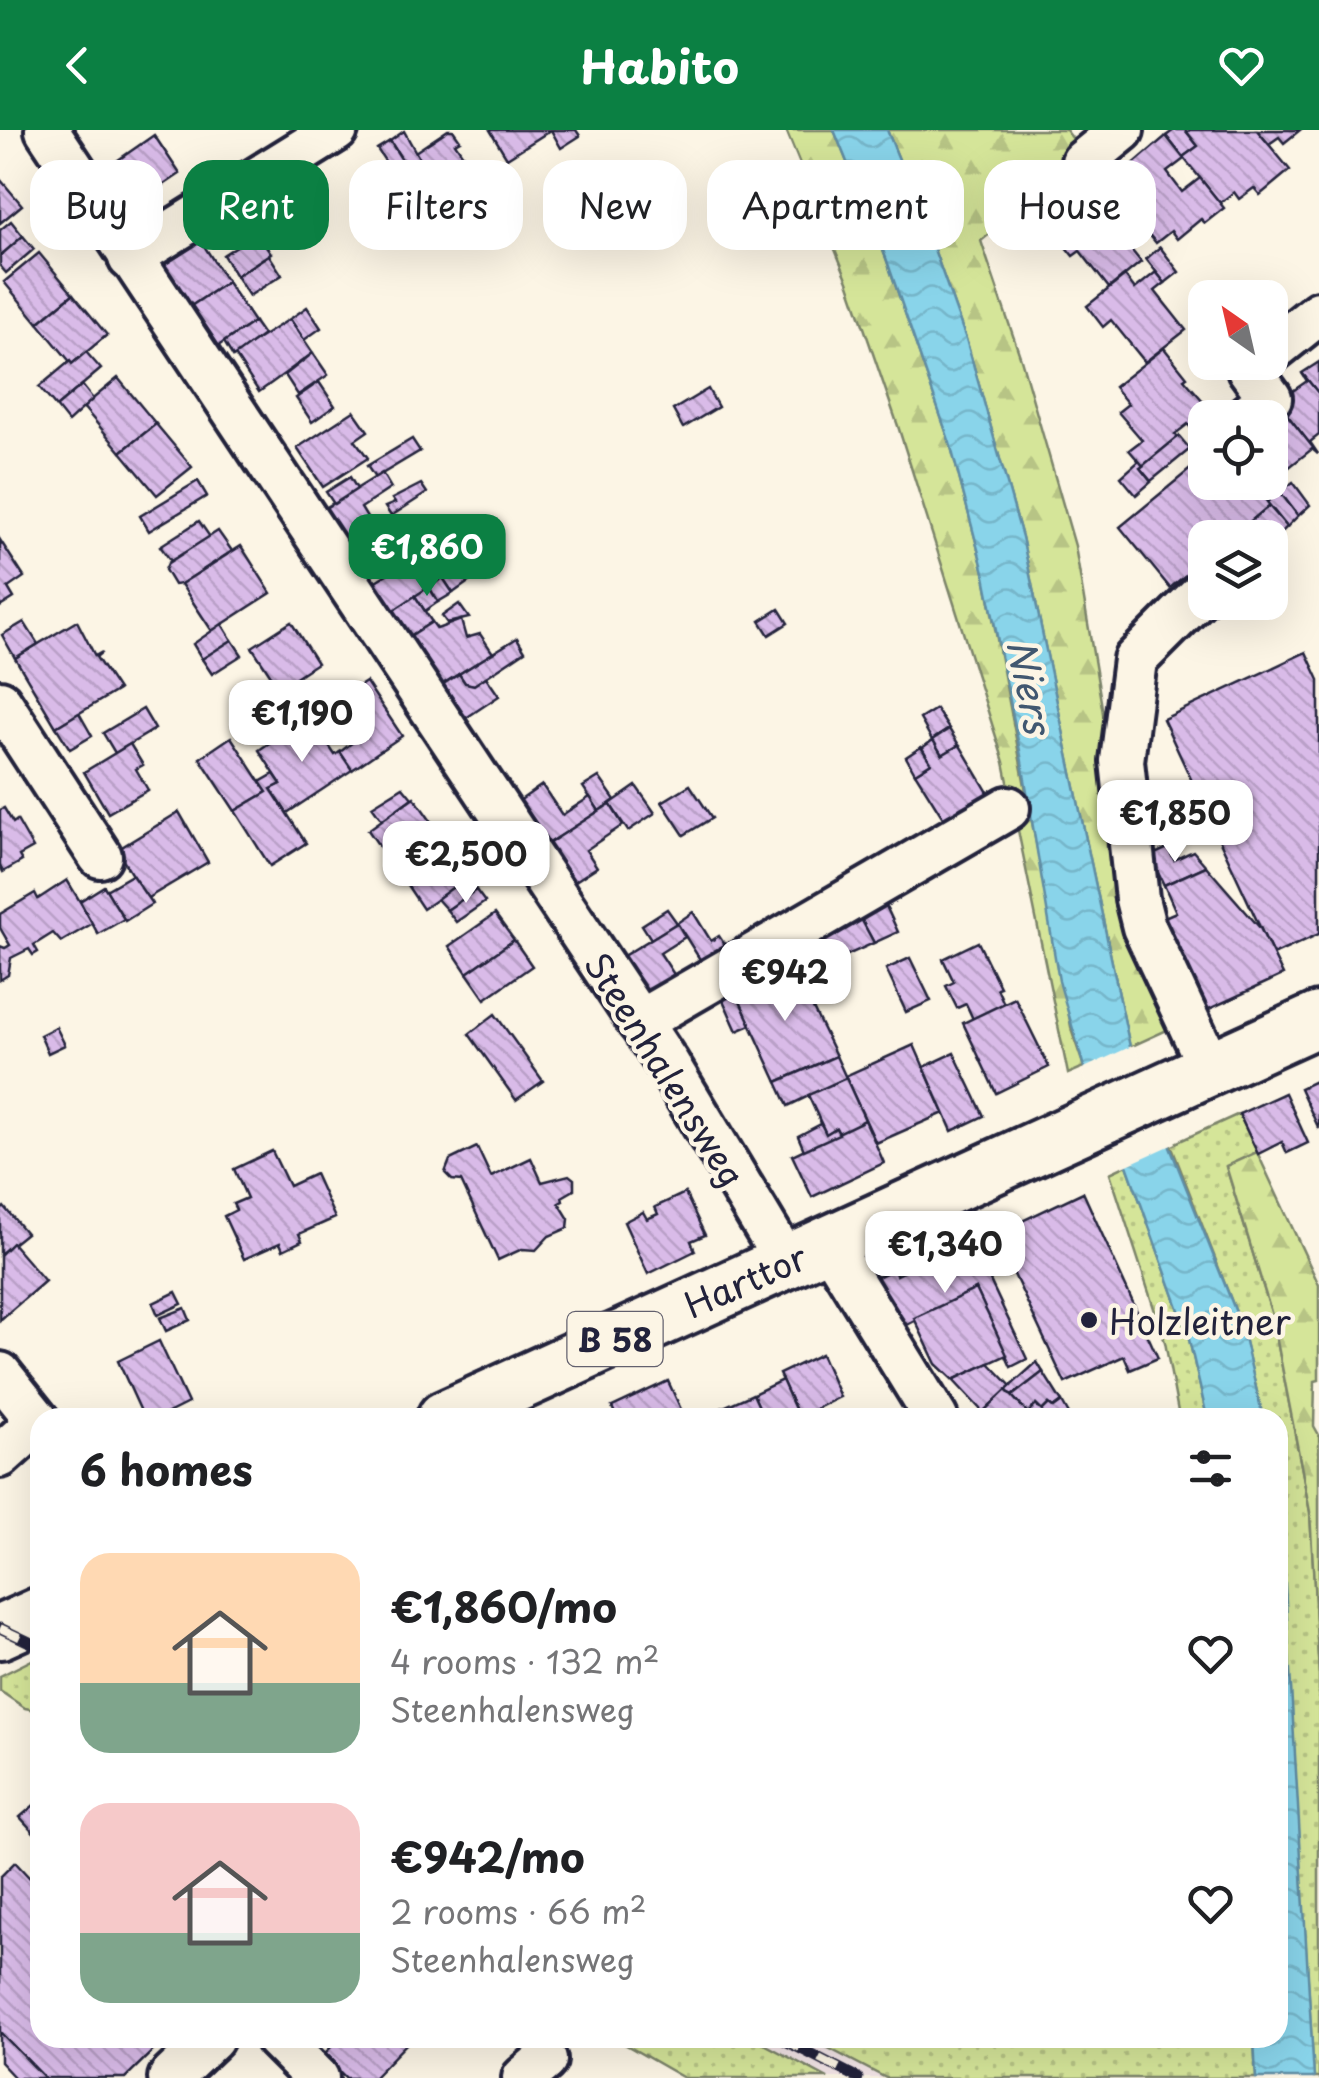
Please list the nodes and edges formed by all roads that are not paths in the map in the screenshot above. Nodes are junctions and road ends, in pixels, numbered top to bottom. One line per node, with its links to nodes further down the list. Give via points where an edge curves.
1 (47, 130): 5 (street, Steenhalensweg)
2 (336, 130): 5 (street)
3 (1122, 130): 4 (street)
4 (1085, 160)
5 (130, 258): 13 (street, Steenhalensweg)
6 (1319, 313): 7 (street)
7 (1288, 338)
8 (1188, 607): 14 (street, via 1135,660 1122,761 1136,899)
9 (0, 702): 11 (street)
10 (1008, 808): 13 (street)
11 (100, 856)
12 (1319, 1019): 14 (main road, Harttor / B 58)
13 (639, 1022): 15 (street, Steenhalensweg)
14 (1192, 1078): 15 (main road, Harttor / B 58)
15 (807, 1251): 17 (main road, Harttor / B 58); 18 (street, Steenhalensweg)
16 (0, 1374): 19 (street)
17 (466, 1408)
18 (928, 1408)
19 (30, 1412)
20 (30, 1431): 21 (street)
21 (0, 1456)
22 (30, 1618): 23 (main road)
23 (0, 1632)
24 (202, 2048): 26 (street)
25 (287, 2048): 27 (street)
26 (170, 2078)
27 (316, 2078)

